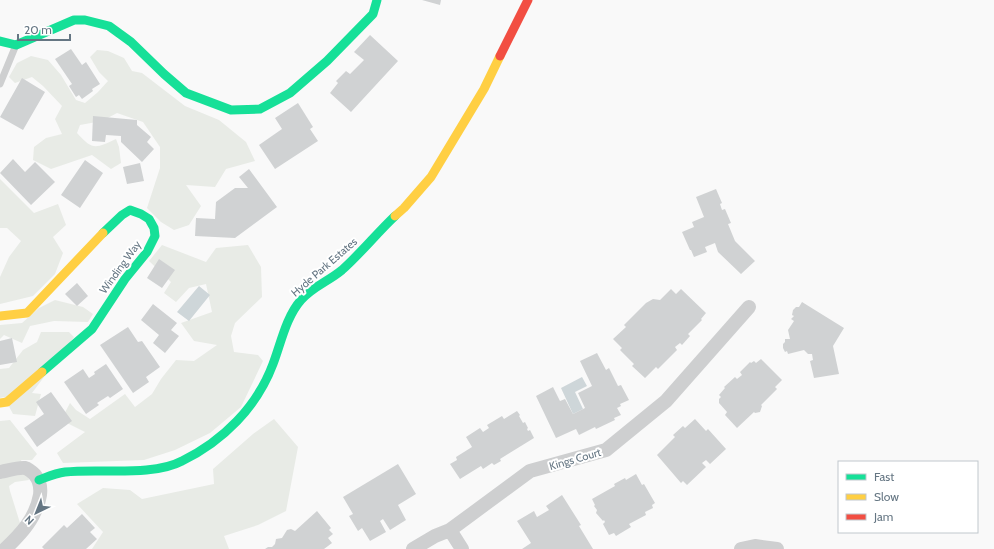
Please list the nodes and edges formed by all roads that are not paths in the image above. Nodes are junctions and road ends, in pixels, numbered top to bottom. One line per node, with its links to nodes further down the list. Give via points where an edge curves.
1 (377, 0): 4 (street, via 373,14 327,61 290,93 260,109 231,110 186,94 131,42 108,26 74,20)
2 (528, 0): 10 (street, Hyde Park Estates, via 484,89 431,177 361,252 301,300 287,324 261,389 246,412 223,434 181,462 156,469 64,472)
3 (0, 41): 4 (street)
4 (16, 45): 5 (lane)
5 (0, 84)
6 (749, 307): 11 (street, Kings Court, via 666,401 606,450 530,471)
7 (0, 316): 8 (street, Winding Way, via 28,313 122,215 130,210 149,219 155,236 147,252 92,329 7,402)
8 (0, 403)
9 (0, 472): 10 (street, via 24,468 32,471)
10 (39, 480): 12 (street, via 38,506 17,538)
11 (450, 530): 13 (street, Kings Court); 14 (street)
12 (4, 549)
13 (413, 549)
14 (462, 549)
15 (741, 549): 16 (street, via 755,546)
16 (777, 549)

